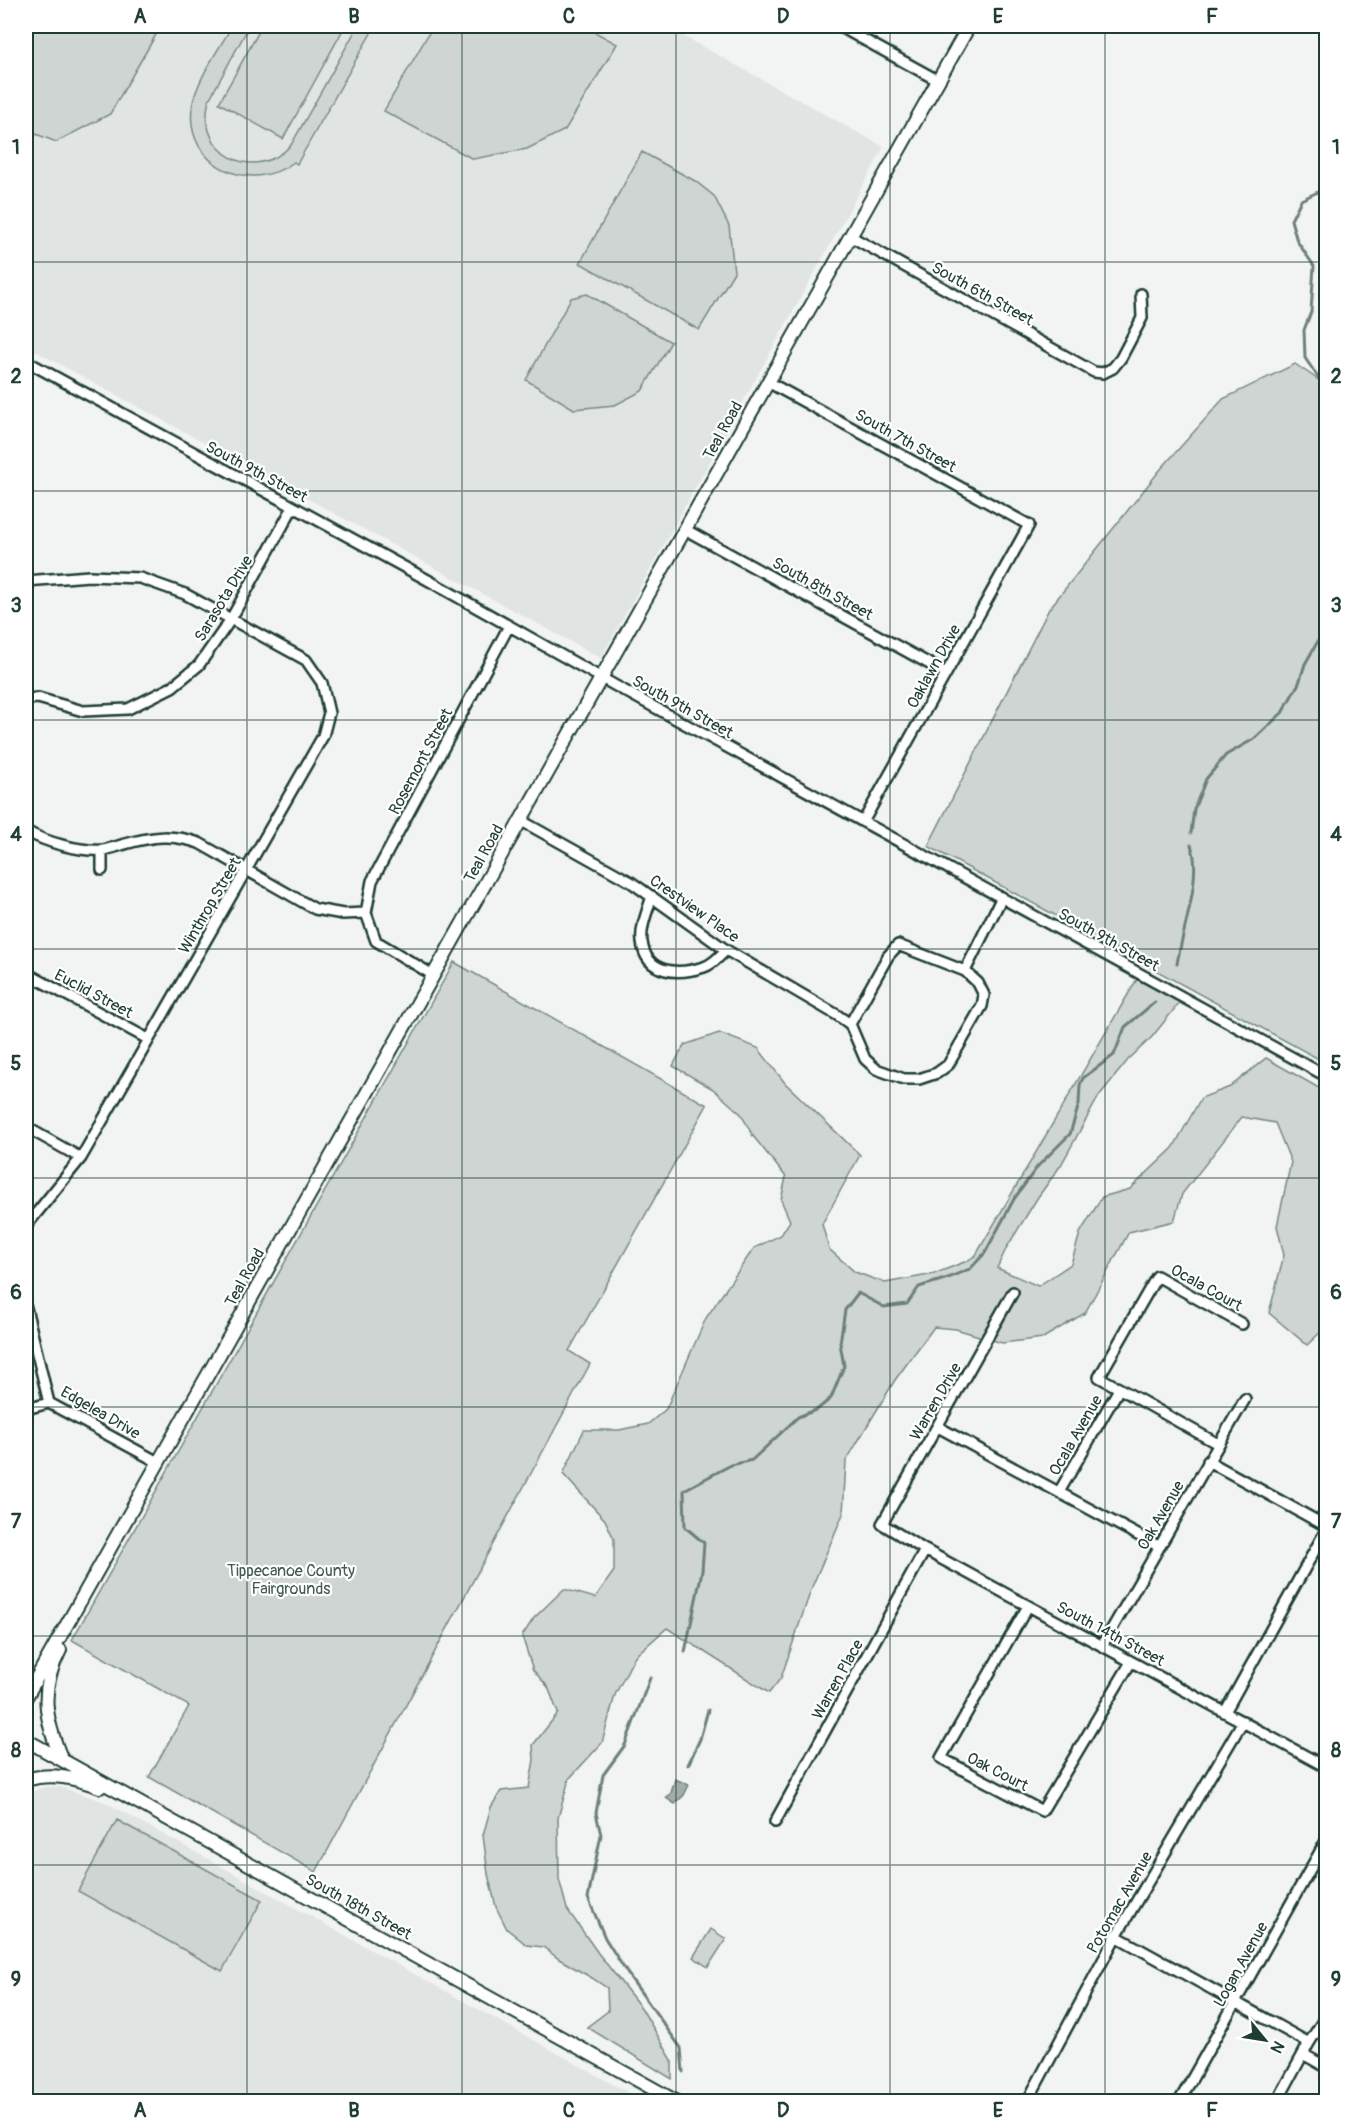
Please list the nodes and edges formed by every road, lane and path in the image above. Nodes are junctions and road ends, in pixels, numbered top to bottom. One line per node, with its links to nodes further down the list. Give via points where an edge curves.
1 (839, 26): 3 (street)
2 (969, 26): 3 (main road, Teal Road)
3 (937, 80): 4 (main road, Teal Road)
4 (850, 236): 5 (street, South 6th Street, via 1094,372 1113,368 1121,358 1142,318); 7 (main road, Teal Road)
5 (1141, 294)
6 (26, 361): 8 (street, South 9th Street)
7 (768, 382): 9 (street, South 7th Street); 10 (main road, Teal Road)
8 (293, 507): 12 (street, Sarasota Drive); 13 (street, South 9th Street)
9 (1029, 525): 14 (street, Oaklawn Drive)
10 (686, 530): 14 (street, South 8th Street); 15 (main road, Teal Road)
11 (26, 581): 12 (street, Winthrop Street, via 89,576 141,578 184,594)
12 (231, 620): 16 (street, Sarasota Drive, via 199,665 172,687 128,709 83,711 38,698); 22 (street, Winthrop Street, via 306,660 322,683 329,713 323,736)
13 (509, 626): 15 (street, South 9th Street); 25 (street, Rosemont Street, via 372,881)
14 (946, 673): 18 (street, Oaklawn Drive)
15 (602, 678): 17 (main road, Teal Road); 18 (street, South 9th Street)
16 (26, 699)
17 (520, 820): 23 (street, Crestview Place); 29 (main road, Teal Road)
18 (863, 822): 24 (street, South 9th Street)
19 (26, 831): 20 (street, via 61,845)
20 (102, 850): 21 (street); 22 (street, via 167,835 183,837)
21 (102, 870)
22 (247, 870): 25 (street, via 315,909); 31 (street, Winthrop Street)
23 (652, 896): 26 (street, Crestview Place); 26 (street, via 642,941 653,964 671,972 706,966)
24 (1002, 897): 27 (street); 32 (street, South 9th Street)
25 (366, 913): 29 (street, via 376,941)
26 (726, 950): 30 (street, Crestview Place)
27 (965, 971): 30 (street, via 898,945); 30 (street, via 984,995 982,1006 948,1065 937,1073 904,1080 876,1069 865,1059)
28 (26, 974): 31 (street, Euclid Street)
29 (433, 975): 47 (main road, Teal Road)
30 (850, 1024)
31 (148, 1039): 34 (street, Winthrop Street)
32 (1326, 1076)
33 (26, 1127): 34 (street)
34 (81, 1158): 35 (street, Winthrop Street)
35 (26, 1226)
36 (1157, 1276): 39 (street, Ocala Court); 40 (street, Ocala Avenue, via 1099,1377)
37 (1014, 1293): 44 (street, Warren Drive)
38 (26, 1308): 42 (street, Edgelea Drive)
39 (1242, 1323)
40 (1119, 1389): 45 (street); 48 (street, Ocala Avenue)
41 (1245, 1399): 45 (street, Oak Avenue)
42 (49, 1403): 43 (street); 47 (street, Edgelea Drive)
43 (26, 1409)
44 (938, 1427): 48 (street); 49 (street, Warren Drive)
45 (1218, 1444): 46 (street, Oak Avenue)
46 (1208, 1461): 50 (street); 51 (street, Oak Avenue)
47 (159, 1462): 53 (main road, Teal Road)
48 (1059, 1492): 51 (street)
49 (882, 1524): 52 (street, South 14th Street)
50 (1326, 1528): 58 (street)
51 (1158, 1546): 55 (street, Oak Avenue)
52 (925, 1550): 54 (street, South 14th Street); 65 (street, Warren Place)
53 (80, 1602): 57 (main road, Teal Road); 61 (main road, via 47,1689 49,1730)
54 (1028, 1606): 55 (street, South 14th Street); 56 (street, Oak Court, via 941,1758 1042,1811)
55 (1102, 1647): 56 (street, South 14th Street)
56 (1131, 1662): 58 (street, South 14th Street)
57 (26, 1697)
58 (1225, 1712): 59 (street, South 14th Street)
59 (1243, 1721): 62 (street, South 14th Street); 67 (street, Potomac Avenue)
60 (26, 1740): 61 (main road, South 18th Street)
61 (61, 1758): 64 (main road, South 18th Street)
62 (1326, 1767)
63 (26, 1780): 64 (main road, via 41,1775 79,1779)
64 (132, 1798): 75 (main road, South 18th Street)
65 (775, 1822)
66 (1326, 1841): 68 (street, Logan Avenue)
67 (1116, 1936): 68 (street); 76 (street, Potomac Avenue)
68 (1235, 2003): 72 (street); 77 (street, Logan Avenue)
69 (1326, 2016): 70 (street)
70 (1316, 2034): 71 (street); 72 (street)
71 (1326, 2039)
72 (1309, 2043): 73 (street)
73 (1303, 2054): 74 (street); 78 (street)
74 (1326, 2067)
75 (677, 2102)
76 (1027, 2102)
77 (1179, 2102)
78 (1277, 2102)

